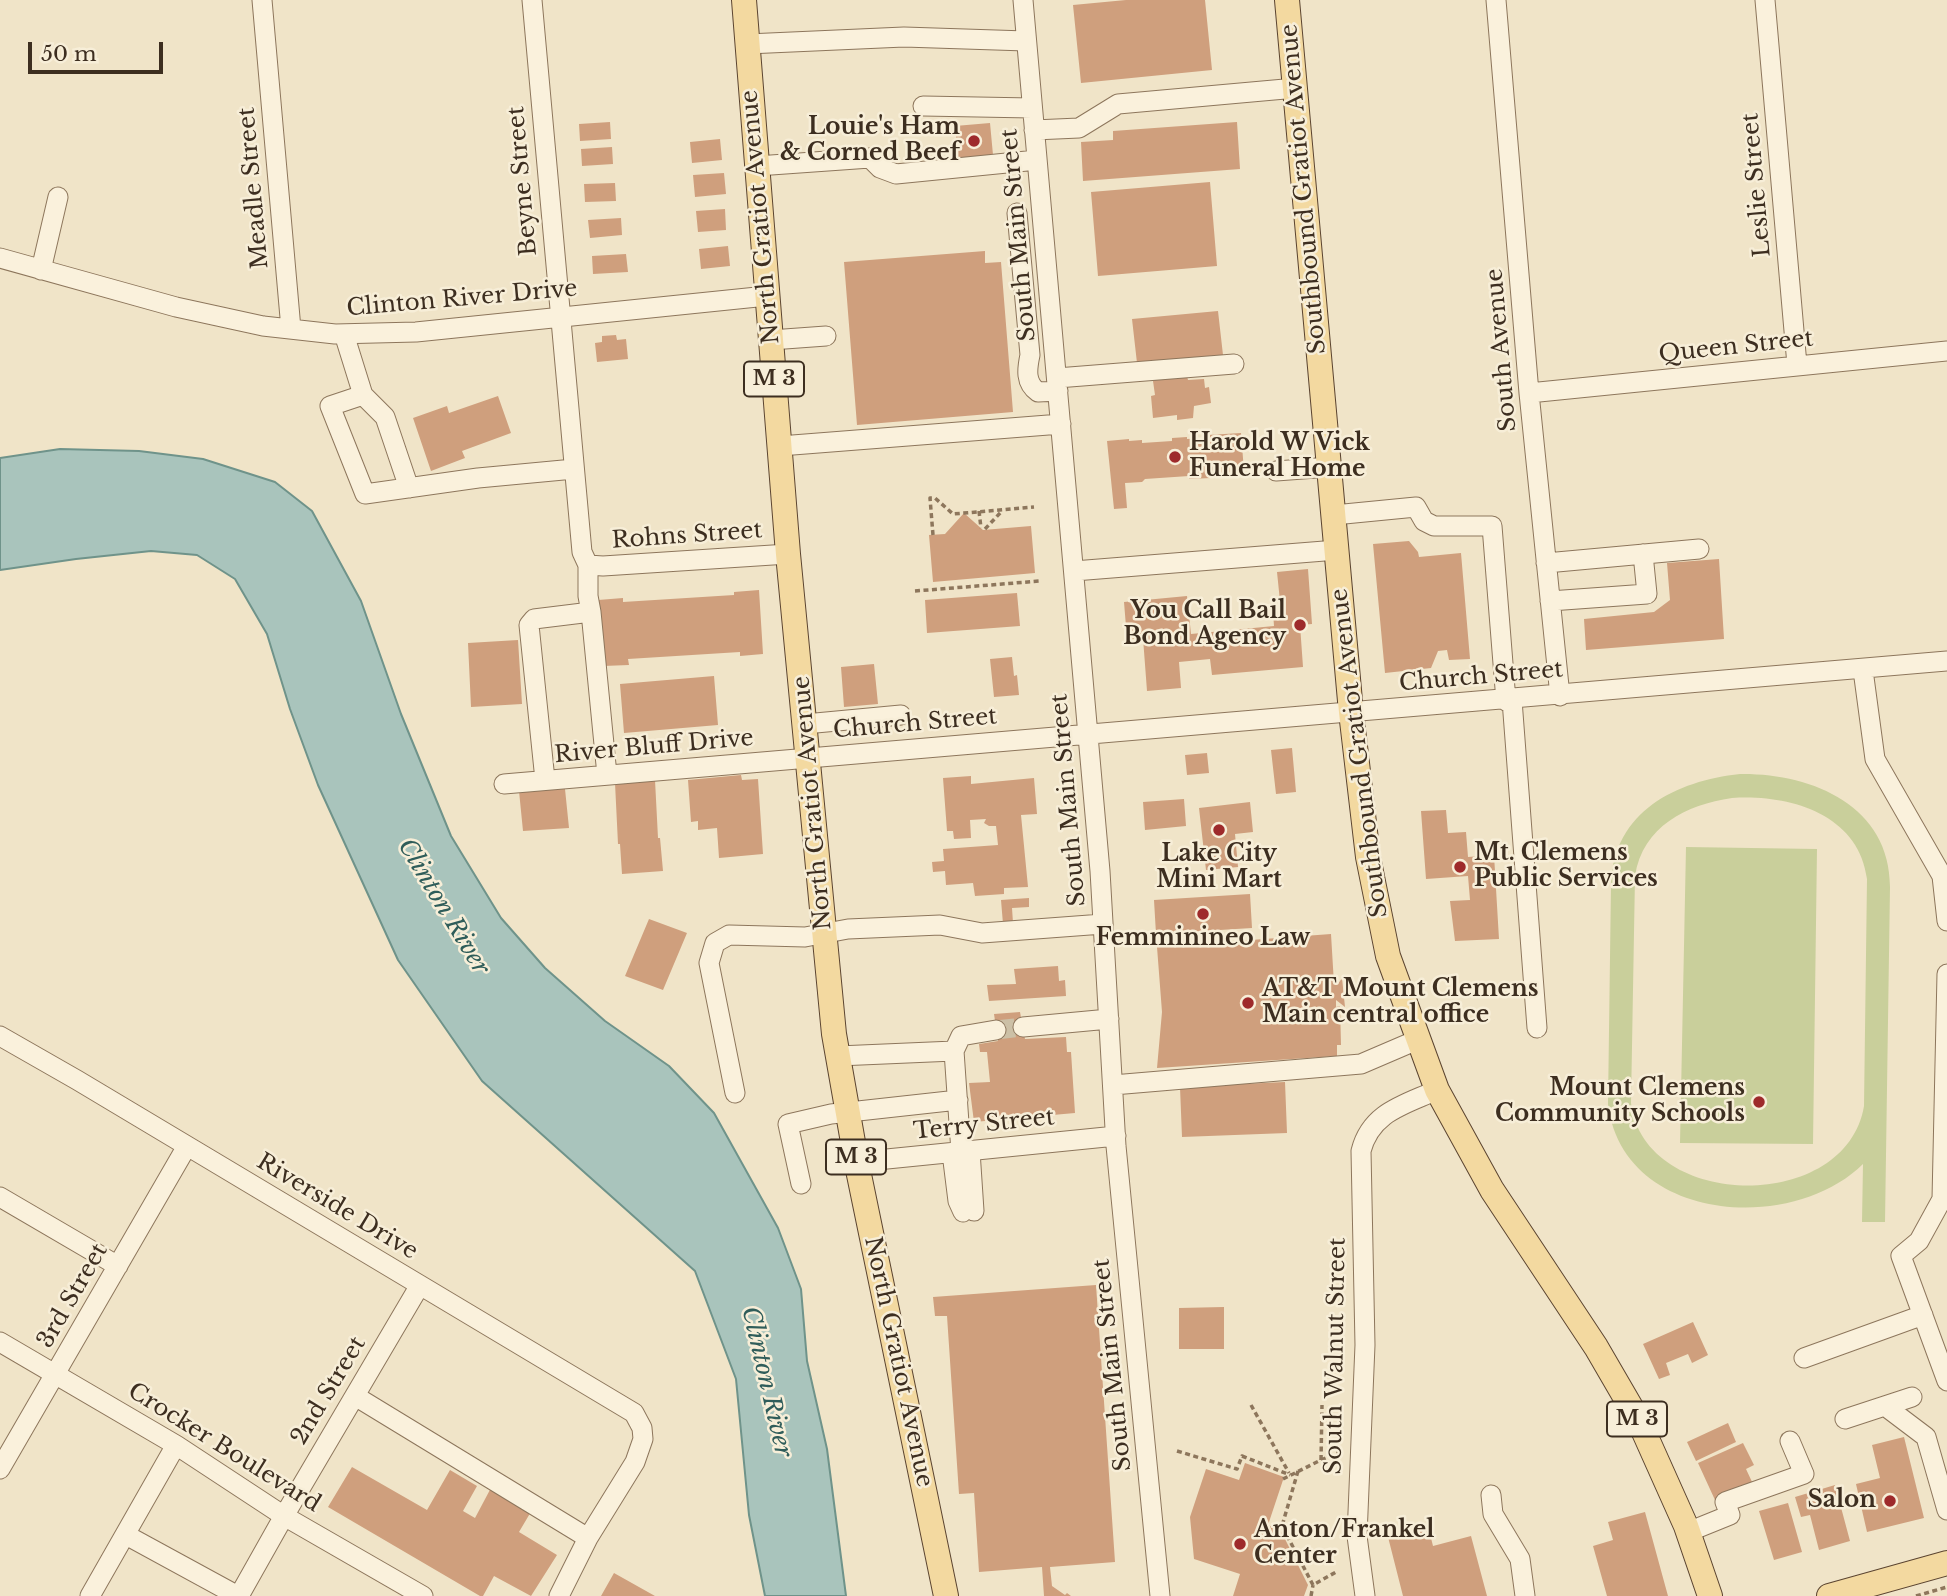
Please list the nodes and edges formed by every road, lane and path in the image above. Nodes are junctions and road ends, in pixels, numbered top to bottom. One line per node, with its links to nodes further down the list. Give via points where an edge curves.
1 (262, 0): 22 (street, Meadle Street)
2 (532, 0): 21 (street, Beyne Street)
3 (744, 0): 9 (main road, North Gratiot Avenue / M 3)
4 (1023, 0): 8 (street, South Main Street)
5 (1287, 0): 10 (main road, Southbound Gratiot Avenue / M 3)
6 (1496, 0): 30 (street, South Avenue)
7 (1765, 0): 28 (street, Leslie Street)
8 (1026, 41): 9 (street, via 904,37); 12 (street, South Main Street)
9 (747, 44): 15 (main road, North Gratiot Avenue / M 3)
10 (1296, 88): 13 (street, via 1118,104 1079,128); 34 (main road, Southbound Gratiot Avenue / M 3)
11 (923, 106): 12 (street)
12 (1032, 108): 13 (street, South Main Street)
13 (1034, 131): 14 (street, South Main Street)
14 (1037, 160): 15 (street, via 896,174 870,158); 17 (street, South Main Street)
15 (757, 166): 20 (main road, North Gratiot Avenue / M 3)
16 (58, 197): 19 (street)
17 (1042, 212): 29 (street, South Main Street); 29 (street, via 1010,214 1030,355 1028,377 1038,392)
18 (0, 258): 19 (street, Clinton River Drive)
19 (41, 270): 22 (street, Clinton River Drive, via 176,307)
20 (767, 296): 21 (street, Clinton River Drive); 25 (main road, North Gratiot Avenue / M 3)
21 (559, 316): 23 (street, Clinton River Drive, via 416,332); 35 (street, Beyne Street)
22 (291, 329): 23 (street, Clinton River Drive)
23 (344, 334): 31 (street)
24 (826, 336): 25 (street)
25 (771, 340): 33 (main road, North Gratiot Avenue / M 3)
26 (1947, 351): 28 (street, Queen Street)
27 (1234, 364): 29 (street)
28 (1797, 365): 30 (street, Queen Street)
29 (1057, 385): 32 (street, South Main Street)
30 (1530, 393): 47 (street, South Avenue)
31 (363, 395): 37 (street, via 385,417); 37 (street, via 330,406 365,494)
32 (1061, 424): 33 (street); 49 (street, South Main Street)
33 (780, 446): 45 (main road, North Gratiot Avenue / M 3)
34 (1330, 467): 36 (street); 41 (main road, Southbound Gratiot Avenue / M 3)
35 (574, 469): 37 (street); 48 (street, Beyne Street, via 582,552)
36 (1276, 471)
37 (410, 488)
38 (1034, 506): 39 (path)
39 (1003, 509): 40 (path); 40 (path, via 984,527)
40 (979, 511): 42 (path, via 953,514 930,498)
41 (1334, 515): 44 (main road, Southbound Gratiot Avenue / M 3); 57 (street, via 1416,507 1424,521 1434,526 1492,526)
42 (933, 535)
43 (1699, 549): 46 (street)
44 (1337, 550): 49 (street); 58 (main road, Southbound Gratiot Avenue / M 3)
45 (788, 554): 48 (street, Rohns Street); 60 (main road, North Gratiot Avenue / M 3)
46 (1643, 554): 47 (street); 52 (street, via 1647,594)
47 (1546, 563): 52 (street, South Avenue)
48 (588, 565): 53 (street, Beyne Street)
49 (1074, 570): 61 (street, South Main Street)
50 (1040, 581): 51 (path)
51 (915, 592)
52 (1550, 601): 56 (street, South Avenue)
53 (591, 612): 63 (street, Beyne Street); 64 (street, via 534,619 529,625)
54 (1947, 661): 55 (street, Church Street)
55 (1863, 670): 56 (street, Church Street); 66 (street, via 1875,759 1942,876)
56 (1560, 696): 57 (street, Church Street)
57 (1509, 700): 58 (street, Church Street); 72 (street)
58 (1351, 712): 61 (street, Church Street); 75 (main road, Southbound Gratiot Avenue / M 3, via 1376,905 1388,956)
59 (901, 715): 60 (street)
60 (805, 724): 62 (main road, North Gratiot Avenue / M 3)
61 (1088, 734): 62 (street, Church Street); 67 (street, South Main Street)
62 (809, 758): 63 (street, River Bluff Drive); 68 (main road, North Gratiot Avenue / M 3)
63 (607, 775): 64 (street, River Bluff Drive)
64 (545, 780): 65 (street, River Bluff Drive)
65 (504, 784)
66 (1947, 922)
67 (1103, 924): 68 (street, via 982,933 940,925); 70 (street, South Main Street)
68 (825, 934): 77 (main road, North Gratiot Avenue / M 3); 80 (street, via 729,935 715,943 709,963)
69 (1947, 974): 92 (street, via 1942,1199 1919,1241 1901,1256)
70 (1109, 1019): 71 (street); 78 (street, South Main Street)
71 (1023, 1027)
72 (1537, 1028)
73 (996, 1030): 76 (street, via 961,1036)
74 (0, 1037): 84 (street, Riverside Drive)
75 (1418, 1040): 78 (street, via 1361,1064); 79 (main road, Southbound Gratiot Avenue / M 3)
76 (954, 1051): 77 (street); 81 (street)
77 (838, 1056): 82 (main road, North Gratiot Avenue / M 3)
78 (1113, 1084): 83 (street, South Main Street)
79 (1437, 1090): 115 (main road, Southbound Gratiot Avenue / M 3, via 1492,1191 1596,1346 1639,1421); 130 (street, South Walnut Street, via 1381,1116 1364,1139 1361,1160 1365,1348 1357,1536)
80 (735, 1093)
81 (958, 1100): 82 (street); 85 (street)
82 (848, 1112): 86 (main road, North Gratiot Avenue / M 3); 87 (street, via 788,1124)
83 (1116, 1136): 85 (street, Terry Street); 128 (street, South Main Street)
84 (187, 1146): 90 (street, 3rd Street); 91 (street, Riverside Drive)
85 (961, 1152): 86 (street, Terry Street); 89 (street)
86 (857, 1162): 127 (main road, North Gratiot Avenue / M 3)
87 (802, 1184)
88 (0, 1197): 90 (street)
89 (968, 1212)
90 (118, 1266): 95 (street, 3rd Street)
91 (420, 1285): 97 (street, 2nd Street); 117 (street, Riverside Drive, via 634,1413 643,1439 635,1462)
92 (1923, 1315): 94 (street); 96 (street)
93 (0, 1342): 95 (street, Crocker Boulevard)
94 (1804, 1358)
95 (56, 1374): 104 (street, Crocker Boulevard); 108 (street, 3rd Street)
96 (1947, 1381)
97 (355, 1396): 114 (street, 2nd Street); 117 (street)
98 (1912, 1396): 101 (street)
99 (1251, 1405): 110 (path)
100 (1322, 1405): 107 (path)
101 (1885, 1406): 102 (street); 113 (street, via 1926,1437)
102 (1845, 1419)
103 (1790, 1441): 115 (street, via 1804,1474 1725,1502 1730,1515)
104 (176, 1445): 114 (street, Crocker Boulevard); 116 (street)
105 (1177, 1451): 110 (path, via 1237,1469 1242,1456)
106 (1340, 1452): 107 (path)
107 (1321, 1460): 109 (path)
108 (0, 1469)
109 (1298, 1471): 110 (path); 120 (path, via 1282,1526)
110 (1290, 1475): 111 (path)
111 (1283, 1479)
112 (1491, 1495): 131 (street, via 1493,1514 1520,1559)
113 (1947, 1510)
114 (284, 1516): 123 (street, Crocker Boulevard); 125 (street, 2nd Street)
115 (1688, 1532): 132 (main road, Southbound Gratiot Avenue / M 3)
116 (126, 1535): 124 (street); 125 (street)
117 (589, 1538): 126 (street)
118 (1947, 1563): 122 (main road)
119 (1336, 1572): 120 (path)
120 (1313, 1585): 129 (path)
121 (1947, 1587): 134 (path)
122 (1863, 1592): 133 (main road)
123 (410, 1593)
124 (97, 1594)
125 (239, 1596)
126 (559, 1596)
127 (946, 1596)
128 (1160, 1596)
129 (1311, 1596)
130 (1365, 1596)
131 (1525, 1596)
132 (1710, 1596)
133 (1829, 1596)
134 (1916, 1596)

